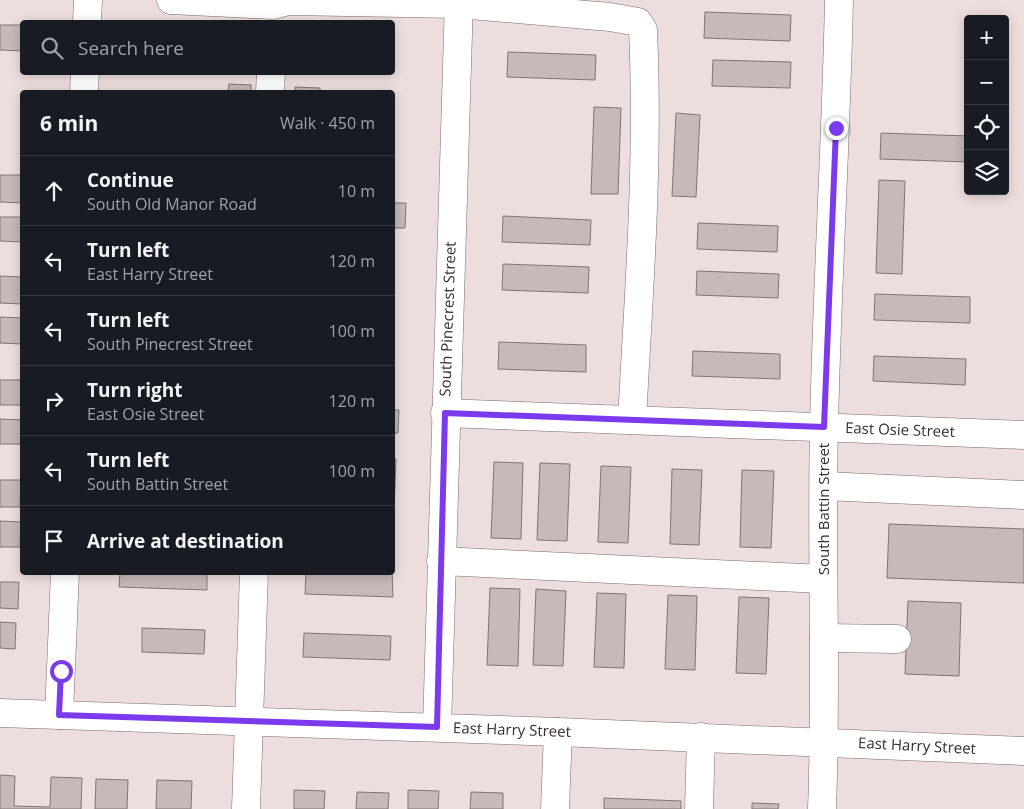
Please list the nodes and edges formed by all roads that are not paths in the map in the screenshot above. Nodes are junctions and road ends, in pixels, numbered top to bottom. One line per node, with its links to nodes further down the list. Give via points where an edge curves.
1 (88, 0): 6 (street)
2 (170, 0): 5 (street)
3 (838, 0): 13 (street, South Battin Street)
4 (459, 2): 5 (street, via 288,1); 11 (street, South Pinecrest Street); 12 (street, via 610,17 638,22 643,30 646,86 643,212)
5 (273, 14)
6 (87, 20)
7 (85, 75): 9 (street)
8 (271, 75): 10 (street)
9 (84, 90)
10 (270, 90)
11 (445, 413): 12 (street, East Osie Street); 17 (street, South Pinecrest Street)
12 (632, 420): 13 (street, East Osie Street)
13 (824, 427): 14 (street, East Osie Street); 15 (street, South Battin Street)
14 (1024, 435)
15 (824, 486): 16 (street); 20 (street, South Battin Street)
16 (1024, 495)
17 (441, 560): 20 (street); 26 (street, South Pinecrest Street)
18 (65, 575): 24 (street)
19 (254, 575): 25 (street)
20 (823, 579): 21 (street, South Battin Street)
21 (824, 638): 22 (street); 29 (street, South Battin Street)
22 (897, 639)
23 (0, 713): 24 (street, East Harry Street)
24 (59, 715): 25 (street, East Harry Street)
25 (249, 721): 26 (street, East Harry Street); 31 (street)
26 (437, 727): 27 (street, East Harry Street)
27 (558, 732): 28 (street, East Harry Street); 32 (street)
28 (701, 737): 29 (street, East Harry Street); 33 (street)
29 (824, 742): 30 (street, East Harry Street); 34 (street, South Battin Street)
30 (1024, 751)
31 (246, 809)
32 (555, 809)
33 (699, 809)
34 (822, 809)

